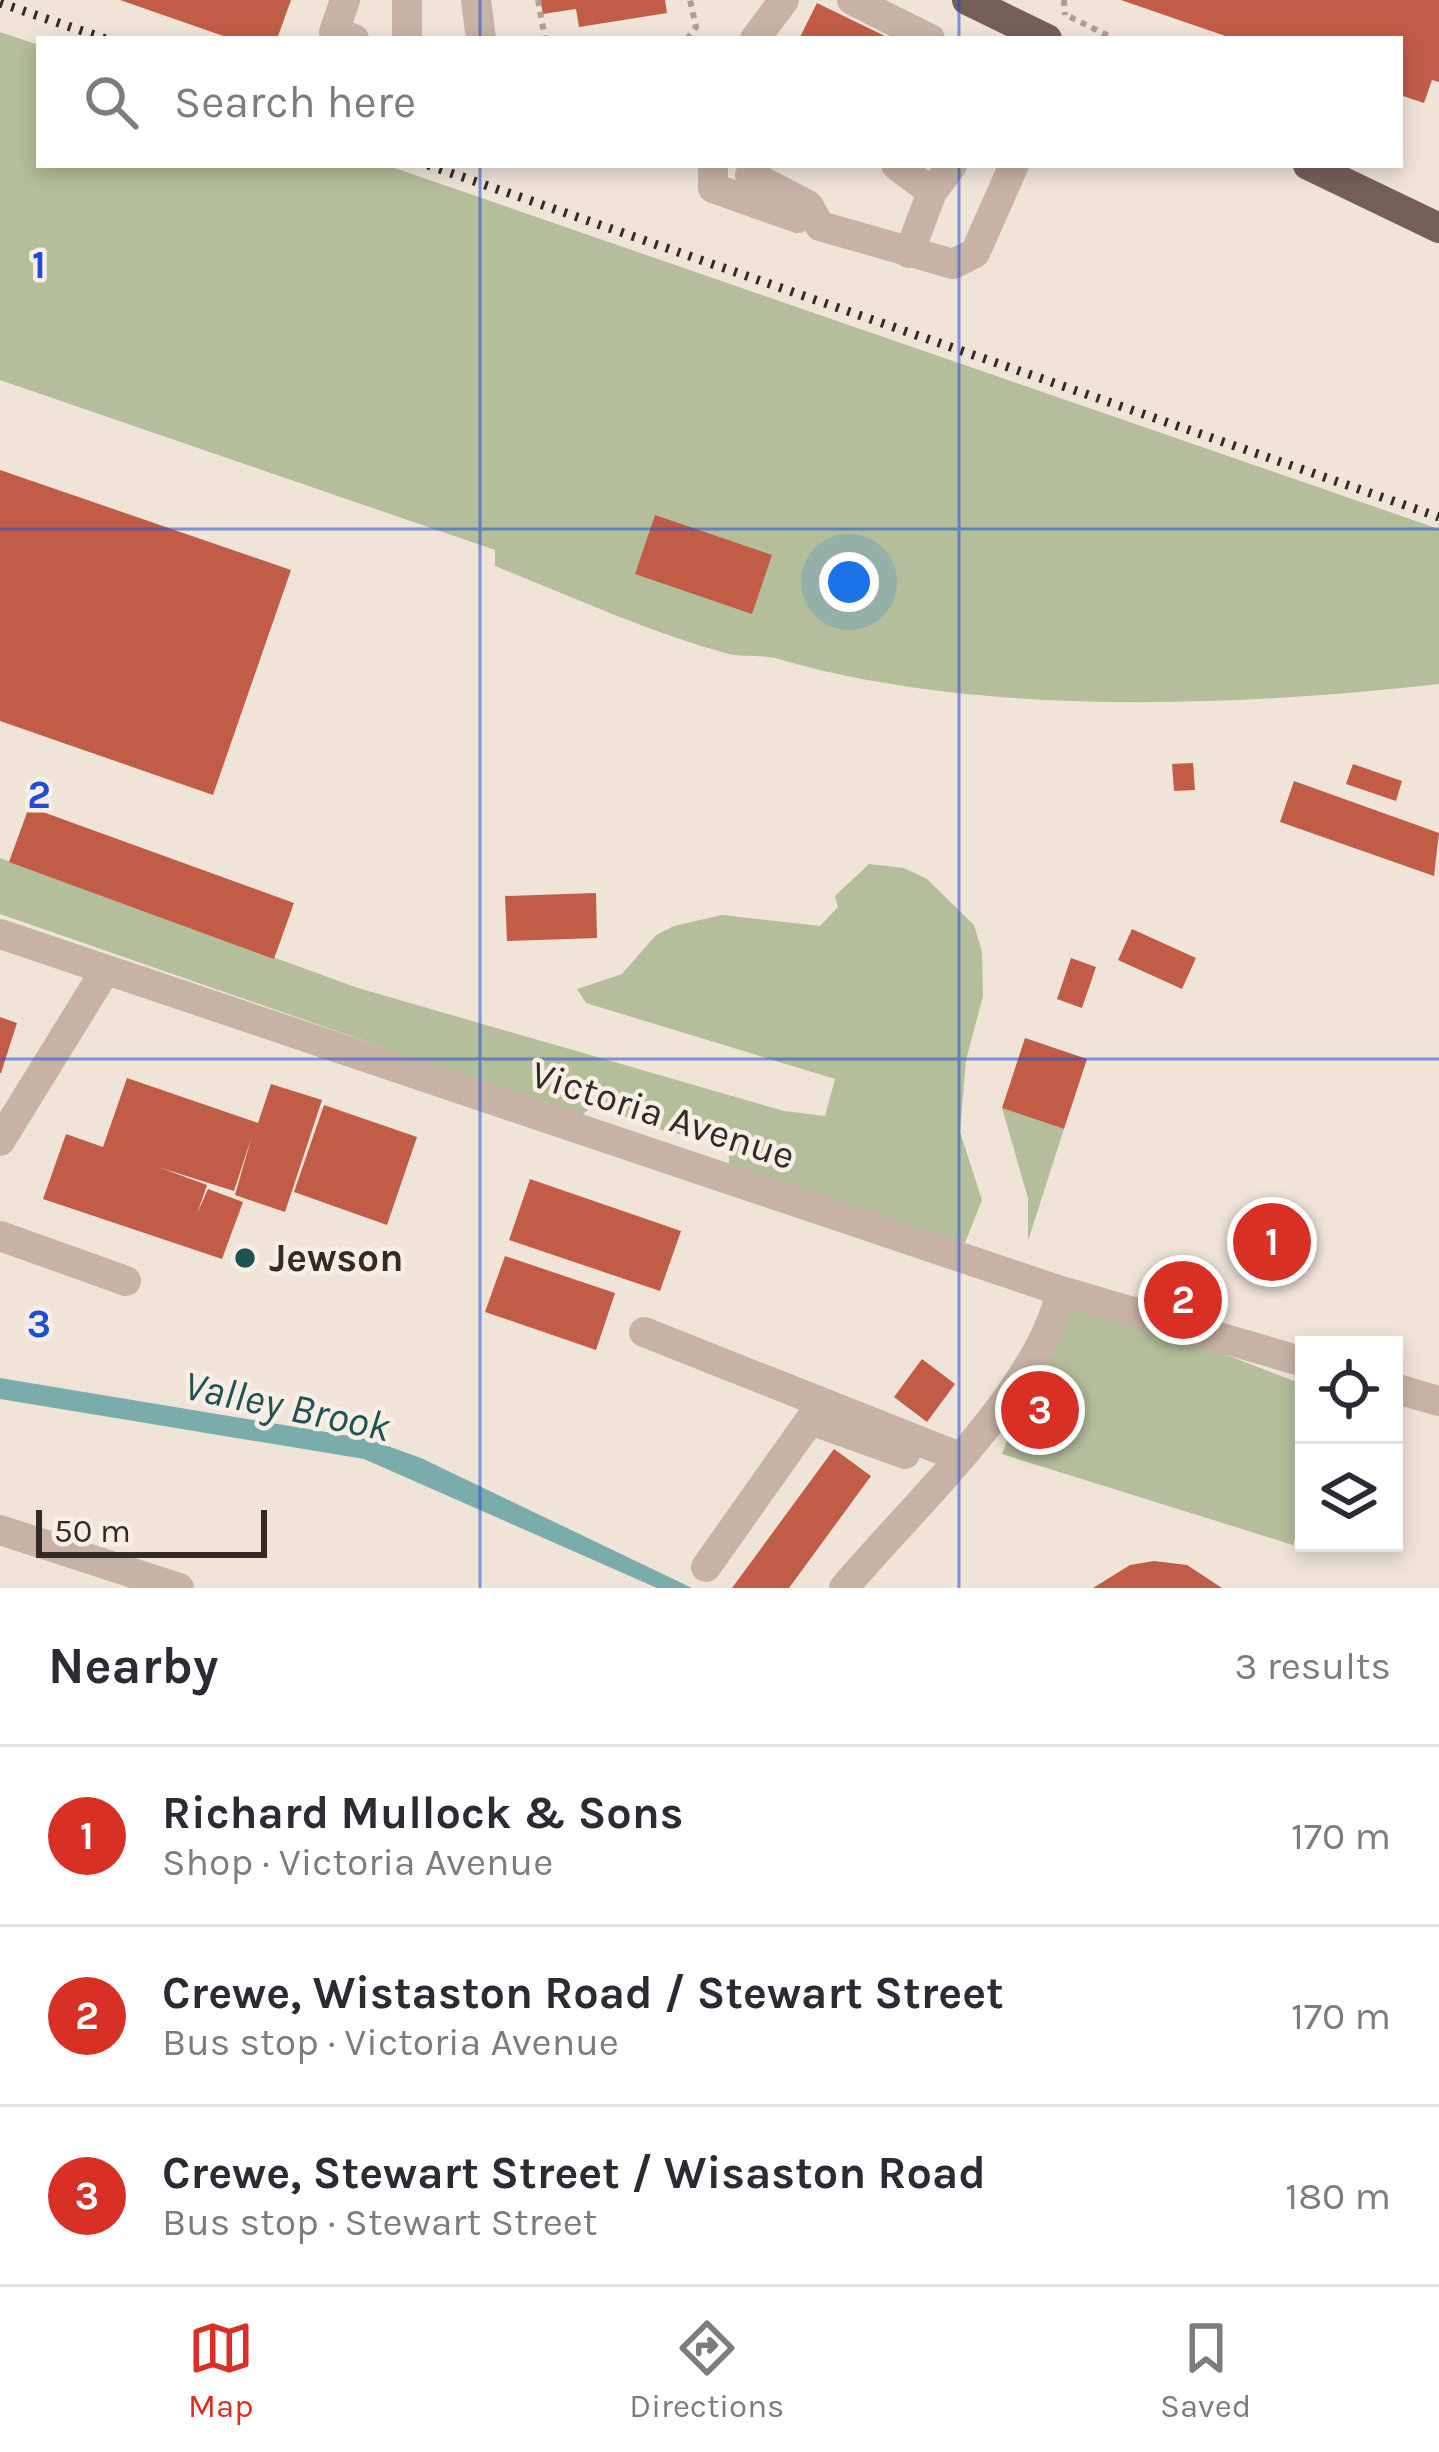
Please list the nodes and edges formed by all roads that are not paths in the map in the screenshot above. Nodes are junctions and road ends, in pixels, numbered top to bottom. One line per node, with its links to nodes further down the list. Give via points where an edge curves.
1 (345, 0): 8 (street, via 334,32)
2 (407, 0): 9 (street)
3 (476, 0): 10 (street)
4 (852, 0): 13 (street)
5 (967, 0): 7 (main road)
6 (781, 3): 11 (street); 12 (street)
7 (1056, 27)
8 (345, 36)
9 (407, 36)
10 (481, 36)
11 (757, 36)
12 (774, 36)
13 (924, 36)
14 (712, 168): 21 (street, via 713,188)
15 (754, 168): 21 (street, via 750,176 808,206)
16 (900, 168): 20 (street)
17 (950, 168): 20 (street)
18 (1013, 168): 23 (street, via 967,260)
19 (1315, 168): 22 (main road)
20 (932, 192): 23 (street)
21 (820, 226): 23 (street)
22 (1439, 228)
23 (909, 254)
24 (0, 934): 25 (street, Victoria Avenue)
25 (105, 971): 26 (street); 29 (street, Victoria Avenue)
26 (0, 1141)
27 (0, 1235): 28 (street)
28 (126, 1281)
29 (1060, 1292): 31 (street, Victoria Avenue); 34 (street, via 1036,1360)
30 (644, 1332): 34 (street)
31 (1295, 1359)
32 (1403, 1391): 33 (street)
33 (1439, 1401)
34 (951, 1462): 36 (street, via 810,1420); 38 (street)
35 (0, 1530): 37 (street)
36 (706, 1568)
37 (179, 1588)
38 (844, 1588)

